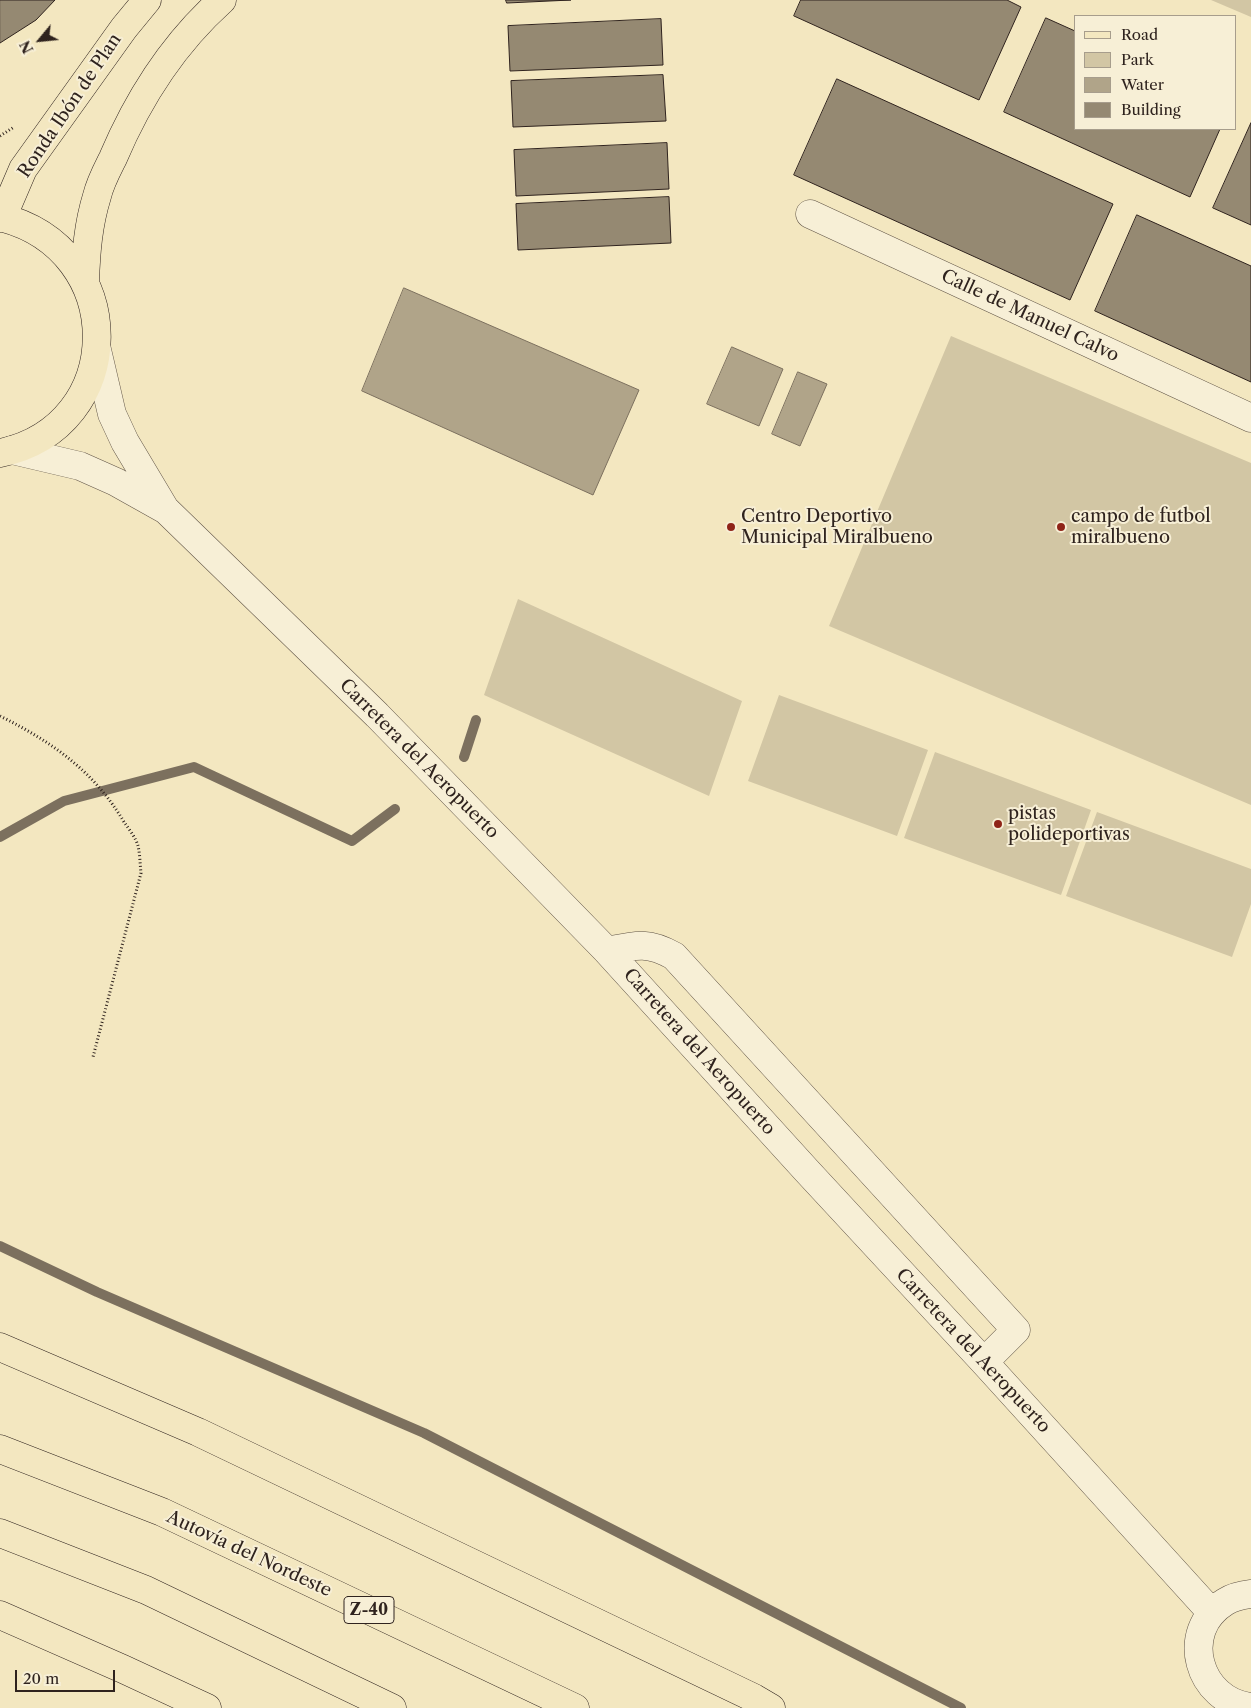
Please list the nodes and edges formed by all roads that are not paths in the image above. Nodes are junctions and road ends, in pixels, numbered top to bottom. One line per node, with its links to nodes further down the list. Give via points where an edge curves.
1 (147, 0): 4 (main road, Ronda Ibón de Plan, via 23,169)
2 (222, 0): 5 (main road, via 204,16 156,75 120,140 97,195 87,238)
3 (810, 214): 7 (street, Calle de Manuel Calvo)
4 (1, 218): 5 (main road, Carretera del Aeropuerto, via 28,226 51,240)
5 (85, 282): 6 (main road, Carretera del Aeropuerto, via 96,315)
6 (97, 350): 8 (main road, Carretera del Aeropuerto, via 90,377 78,402 60,423 38,439); 9 (street, Carretera del Aeropuerto, via 112,414)
7 (1251, 418)
8 (6, 452): 9 (street, Carretera del Aeropuerto, via 80,466)
9 (166, 510): 10 (street, Carretera del Aeropuerto, via 403,741)
10 (607, 951): 12 (street, Carretera del Aeropuerto); 12 (street, via 646,945 661,948 674,956 1016,1330)
11 (0, 1347): 21 (main road, via 198,1432)
12 (984, 1362): 16 (street, Carretera del Aeropuerto)
13 (0, 1449): 20 (main road, Autovía del Nordeste / Z-40, via 162,1512)
14 (0, 1534): 19 (main road, via 146,1590)
15 (1251, 1594): 16 (street, via 1227,1601)
16 (1212, 1614): 22 (street, via 1200,1637 1200,1666 1216,1692 1228,1701)
17 (0, 1615): 18 (main road)
18 (207, 1708)
19 (392, 1708)
20 (575, 1708)
21 (771, 1708)
22 (1251, 1708)

